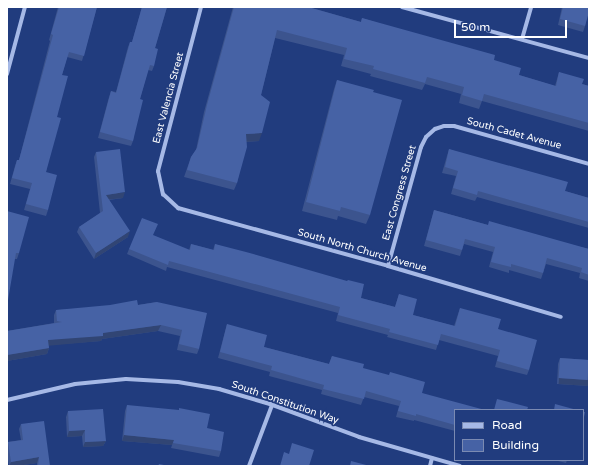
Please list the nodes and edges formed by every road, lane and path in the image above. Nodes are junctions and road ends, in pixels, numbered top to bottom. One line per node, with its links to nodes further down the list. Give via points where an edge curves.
1 (25, 7): 7 (street)
2 (201, 7): 10 (street, East Valencia Street, via 158,171)
3 (402, 7): 5 (street)
4 (531, 7): 5 (street)
5 (522, 39): 6 (street)
6 (589, 58)
7 (7, 74)
8 (435, 129): 9 (street, South Cadet Avenue, via 454,126); 11 (street, East Congress Street, via 426,137 421,147)
9 (589, 164)
10 (163, 194): 11 (street, South North Church Avenue, via 178,208)
11 (388, 266): 12 (street, South North Church Avenue)
12 (561, 317)
13 (7, 400): 14 (street, South Constitution Way, via 75,384 126,380 178,382 219,389)
14 (272, 405): 15 (street, South Constitution Way, via 358,437); 16 (street)
15 (432, 458): 17 (street); 18 (street, South Constitution Way)
16 (249, 466)
17 (430, 466)
18 (460, 466)

